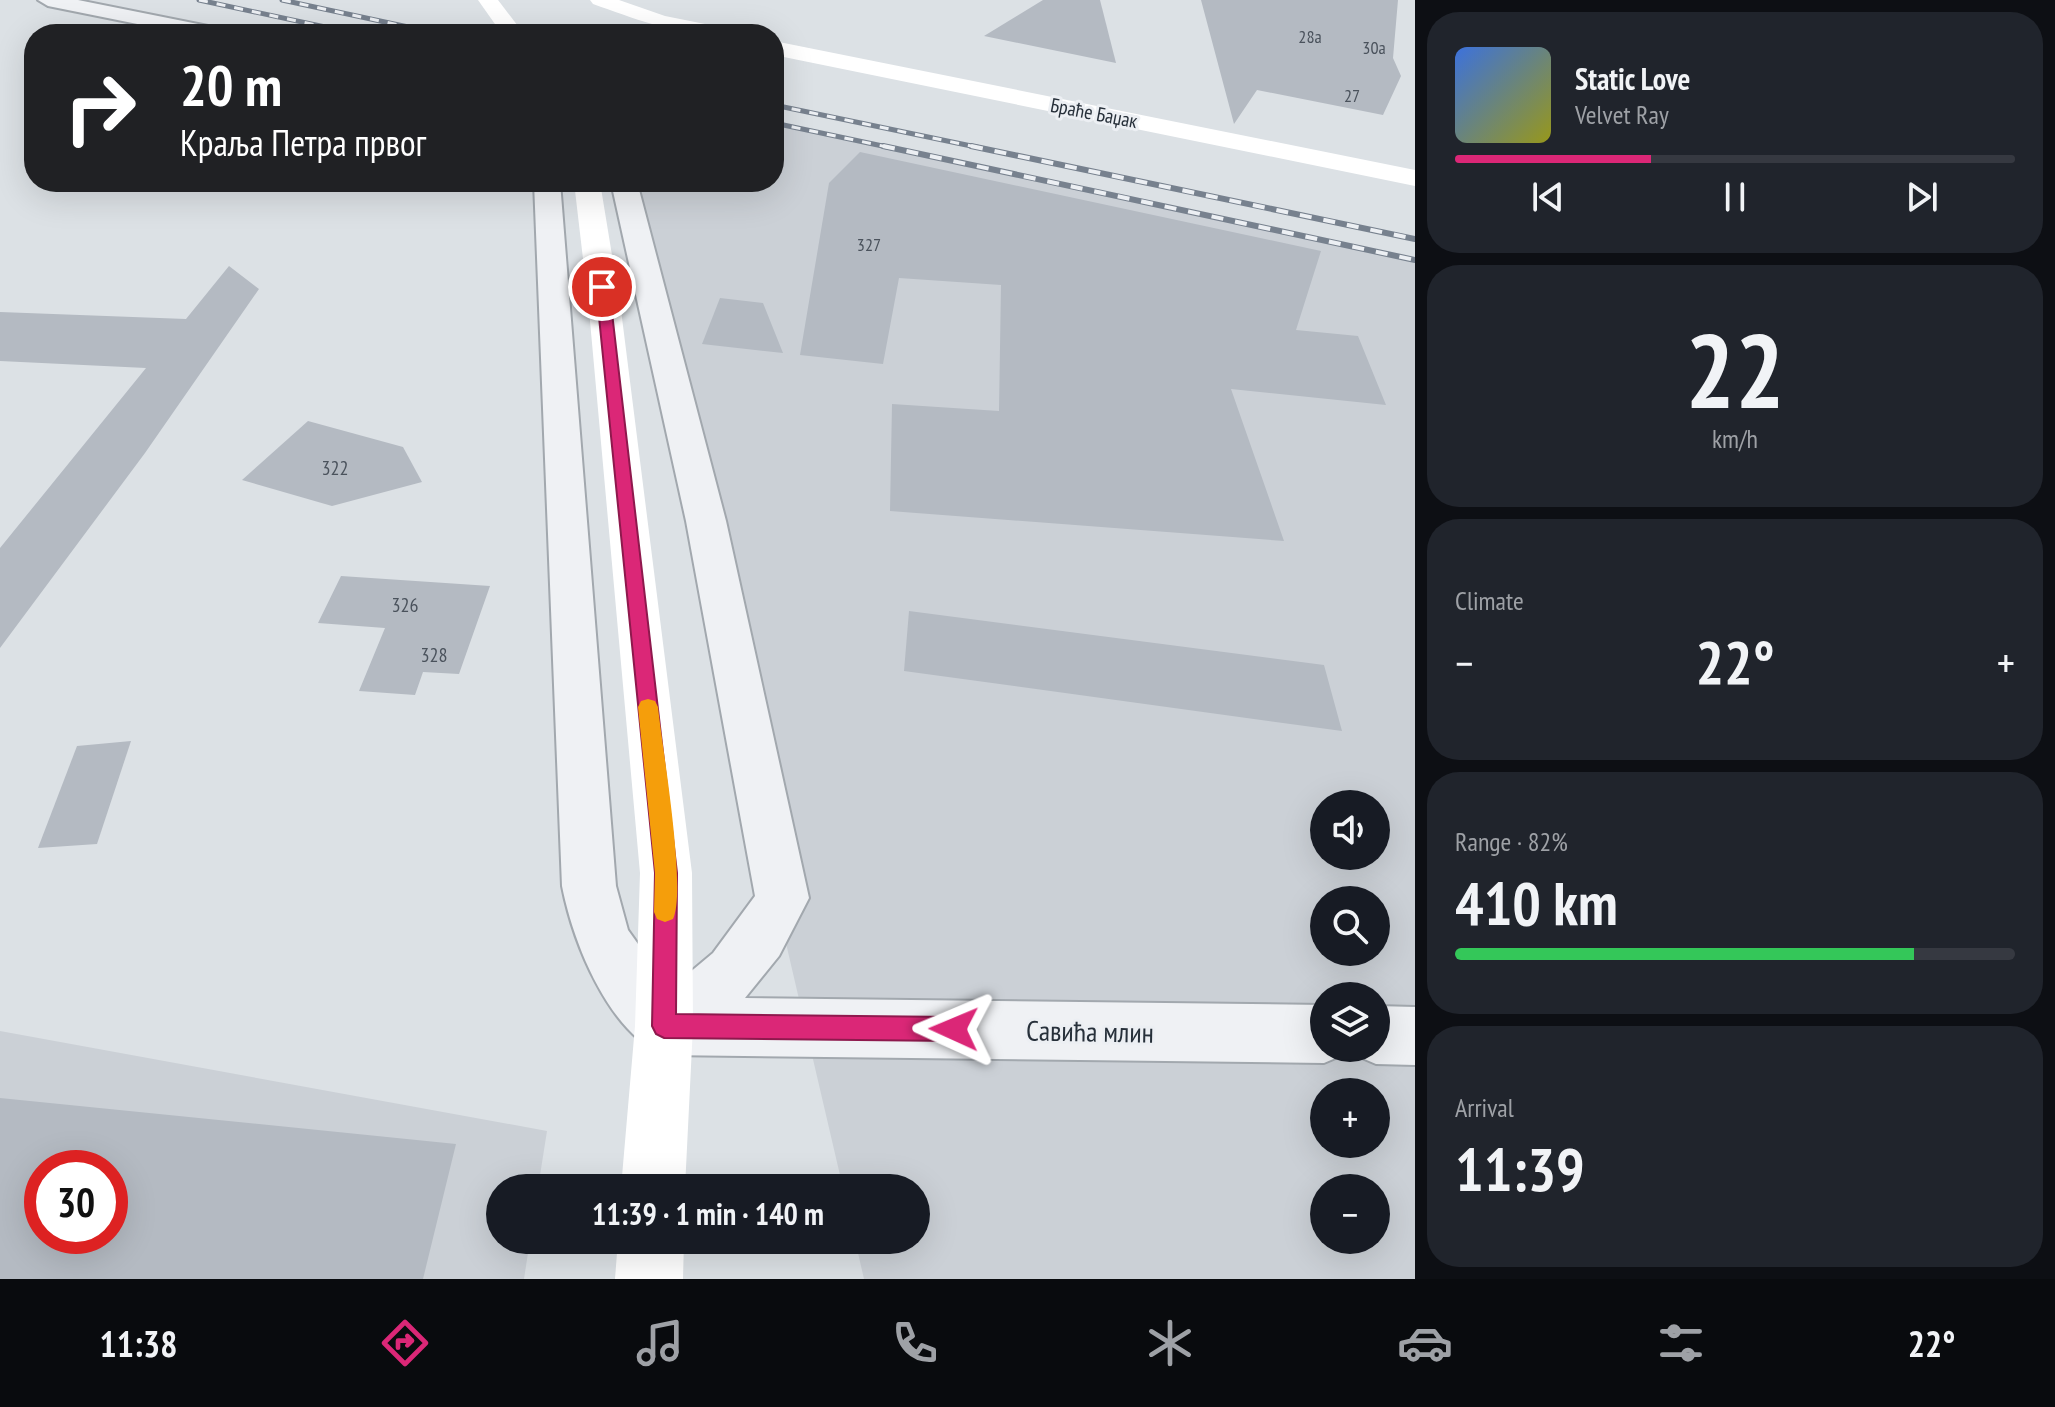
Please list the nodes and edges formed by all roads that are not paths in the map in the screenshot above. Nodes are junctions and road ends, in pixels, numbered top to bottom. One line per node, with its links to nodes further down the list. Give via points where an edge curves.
1 (48, 0): 5 (street)
2 (488, 0): 6 (main road)
3 (600, 0): 7 (main road)
4 (642, 0): 8 (main road)
5 (168, 24)
6 (506, 24)
7 (676, 24)
8 (697, 24)
9 (784, 50): 10 (main road, Браће Баџак)
10 (1415, 178)
11 (548, 192): 14 (street, via 589,886 605,947 622,977)
12 (588, 192): 14 (main road, via 666,873)
13 (626, 192): 14 (street, via 706,521 782,898 757,945 729,978 701,1004)
14 (664, 1026): 15 (street, Савића млин); 18 (main road)
15 (1310, 1034)
16 (1390, 1035): 17 (street)
17 (1415, 1036)
18 (654, 1174)
19 (650, 1254): 20 (main road)
20 (649, 1279)

